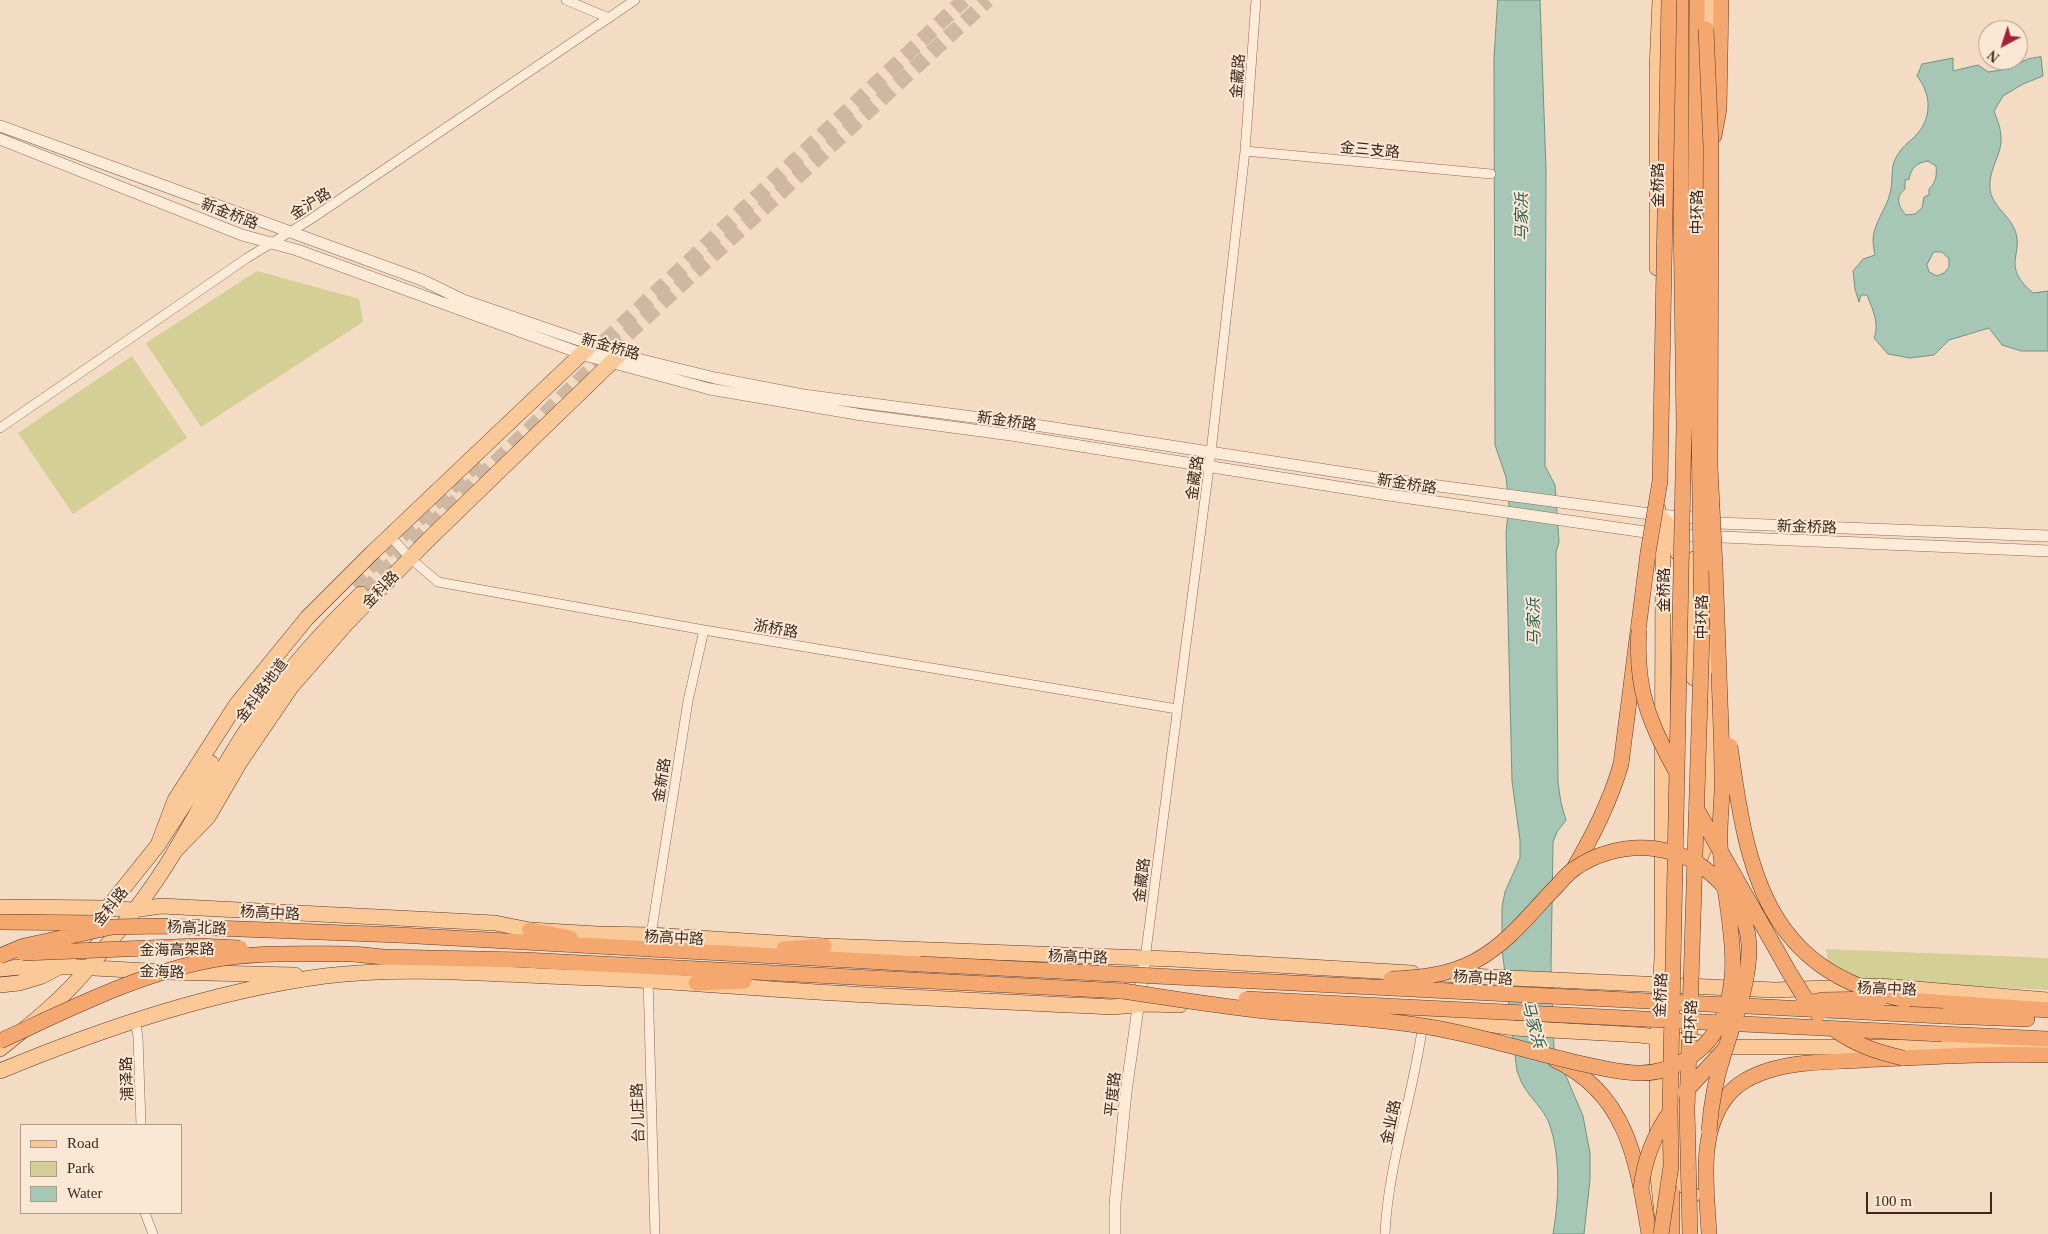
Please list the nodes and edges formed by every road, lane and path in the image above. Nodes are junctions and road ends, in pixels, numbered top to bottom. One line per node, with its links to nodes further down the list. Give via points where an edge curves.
1 (566, 0): 11 (street)
2 (635, 0): 11 (street, 金沪路)
3 (1256, 0): 15 (street, 金藏路)
4 (1660, 0): 25 (main road, 金桥路, via 1655,360)
5 (1669, 0): 36 (highway, bridge, via 1660,481)
6 (1681, 0): 92 (highway, 中环路, bridge, via 1684,426)
7 (1697, 0): 34 (highway, 中环路, bridge, via 1696,220)
8 (1702, 0): 14 (highway, bridge)
9 (1711, 0): 26 (main road, via 1704,144 1703,370)
10 (1721, 0): 14 (highway, bridge, via 1718,109)
11 (609, 18): 17 (street, 金沪路)
12 (0, 126): 17 (street, 新金桥路)
13 (0, 139): 18 (street, 新金桥路)
14 (1712, 147): 24 (highway, bridge)
15 (1245, 151): 16 (street, 金三支路); 22 (street, 金藏路)
16 (1491, 174)
17 (289, 233): 18 (street, 金沪路); 19 (street, 新金桥路, via 422,280 463,300)
18 (272, 244): 19 (street, 新金桥路); 21 (street, 金沪路)
19 (586, 349): 20 (street, 新金桥路); 28 (main road, 金科路)
20 (616, 359): 22 (street, 新金桥路, via 803,395); 23 (street, 新金桥路, via 710,389 862,415); 32 (main road, 金科路)
21 (0, 428)
22 (1211, 452): 23 (street, 金藏路); 25 (street, 新金桥路)
23 (1209, 466): 27 (street, 新金桥路, via 1560,521); 39 (street, 金藏路)
24 (1710, 467): 34 (highway, bridge); 37 (highway, bridge)
25 (1658, 515): 26 (street, 新金桥路); 27 (main road, via 1668,524)
26 (1696, 518): 29 (main road); 30 (street, 新金桥路, via 1718,523)
27 (1667, 534): 29 (street, 新金桥路); 38 (main road, via 1678,546 1679,643); 42 (main road, 金桥路, via 1663,552)
28 (390, 536): 32 (street, 浙桥路); 41 (main road, 金科路, via 307,618 236,705 175,800)
29 (1701, 536): 31 (street, 新金桥路); 38 (main road, 金桥路); 44 (main road, 金桥路, via 1709,827)
30 (2048, 536)
31 (2048, 551)
32 (410, 558): 35 (street, 浙桥路, via 438,582); 43 (main road, 金科路, via 291,687 240,762 208,818)
33 (358, 587): 40 (main road, 金科路地道, via 306,632 256,693 219,749)
34 (1702, 614): 104 (highway, 中环路, bridge, via 1688,1110)
35 (704, 630): 39 (street, 浙桥路); 52 (street, 金新路, via 688,701)
36 (1639, 630): 45 (highway, bridge, via 1621,764 1599,824); 88 (highway, bridge, via 1639,674 1650,720 1677,774 1803,995 1834,1029 1850,1041)
37 (1719, 672): 73 (highway, bridge, via 1740,817 1750,860 1780,922 1811,959 1831,973 1864,989); 87 (highway, bridge, via 1723,777 1720,843 1732,959 1732,982 1720,1024 1708,1043 1667,1069 1620,1072)
38 (1694, 676): 44 (main road, 金桥路, via 1694,820)
39 (1177, 709): 59 (street, 金藏路)
40 (191, 808): 41 (main road, 金科路); 43 (main road, 金科路)
41 (158, 845): 47 (main road, 金科路)
42 (1662, 845): 69 (main road, 金桥路); 70 (main road, via 1675,863 1678,877)
43 (174, 852): 48 (main road, 金科路)
44 (1698, 864): 71 (main road, 金桥路)
45 (1573, 870): 65 (highway, bridge, via 1508,938 1474,962 1452,970 1365,981); 91 (highway, bridge, via 1616,850 1636,847 1667,850 1696,862 1720,880 1735,900 1749,941 1749,964 1717,1079)
46 (0, 907): 47 (main road)
47 (109, 908): 48 (main road, 杨高中路); 60 (main road, 金科路)
48 (133, 910): 51 (main road, 杨高中路, via 161,906 495,923); 61 (main road, 金科路)
49 (0, 922): 50 (highway, 金海高架路, bridge)
50 (161, 926): 53 (highway, 杨高北路, bridge); 57 (highway, 杨高北路, bridge, via 112,927)
51 (530, 930): 52 (main road, 杨高中路); 55 (highway)
52 (651, 935): 54 (main road, 杨高中路)
53 (551, 944): 55 (highway, 杨高中路)
54 (824, 946): 56 (highway); 59 (main road, 杨高中路)
55 (616, 948): 56 (highway, 杨高中路)
56 (709, 953): 65 (highway, 杨高中路, bridge)
57 (0, 954): 58 (highway, 金海高架路, bridge, via 199,946)
58 (354, 954): 64 (highway); 83 (highway, 杨高北路, bridge, via 249,955 186,966 111,992)
59 (1145, 959): 69 (main road, 杨高中路, bridge); 75 (street, 平度路)
60 (61, 966): 61 (main road, 金海路); 62 (main road, 金海路); 67 (main road, via 42,976)
61 (89, 968): 63 (main road, 金海路); 85 (main road)
62 (0, 969)
63 (324, 976): 68 (main road, via 384,971); 79 (main road, via 183,1006)
64 (843, 977): 66 (highway); 72 (highway)
65 (1202, 978): 78 (highway, 杨高中路, bridge)
66 (696, 983): 68 (main road); 75 (main road, via 1101,1007)
67 (0, 985)
68 (647, 985): 97 (street, 台儿庄路)
69 (1661, 986): 70 (main road, 杨高中路); 80 (main road, 金桥路); 82 (main road, via 1669,992)
70 (1679, 987): 71 (main road, 杨高中路); 82 (main road)
71 (1697, 987): 74 (main road, 杨高中路, via 1775,990 1880,986); 82 (main road, 金桥路)
72 (1123, 992): 81 (highway, bridge); 87 (highway, bridge, via 1261,1011 1409,1024 1460,1033)
73 (1906, 1000): 76 (highway); 94 (highway, bridge, via 1822,1000 1778,1012 1746,1031 1713,1062 1668,1114 1646,1158)
74 (2048, 1000)
75 (1138, 1006): 77 (main road, via 1213,1005); 98 (street, 平度路, via 1126,1092)
76 (2048, 1010)
77 (1424, 1015): 80 (main road, via 1494,1026); 99 (street, 金业路, via 1386,1203)
78 (2048, 1019)
79 (136, 1026): 89 (main road, via 80,1040); 90 (street, 浦泽路)
80 (1658, 1037): 82 (main road); 93 (main road, 金桥路)
81 (2048, 1039)
82 (1686, 1040): 84 (main road, via 1733,1047); 105 (main road, via 1679,1174 1696,1198)
83 (0, 1041)
84 (2048, 1047)
85 (0, 1049)
86 (2048, 1054): 88 (highway)
87 (1546, 1056): 94 (highway, bridge, via 1584,1077 1616,1112 1635,1158)
88 (1903, 1058): 91 (highway, bridge, via 1791,1065 1755,1075 1728,1095)
89 (0, 1071)
90 (141, 1124)
91 (1709, 1131): 106 (highway)
92 (1671, 1166): 101 (highway, bridge); 103 (highway, 中环路, bridge)
93 (1658, 1180): 100 (main road, 金桥路); 102 (main road, 金桥路)
94 (1641, 1188): 100 (highway)
95 (145, 1214): 96 (street)
96 (153, 1234)
97 (655, 1234)
98 (1115, 1234)
99 (1385, 1234)
100 (1650, 1234)
101 (1661, 1234)
102 (1665, 1234)
103 (1672, 1234)
104 (1690, 1234)
105 (1697, 1234)
106 (1709, 1234)

